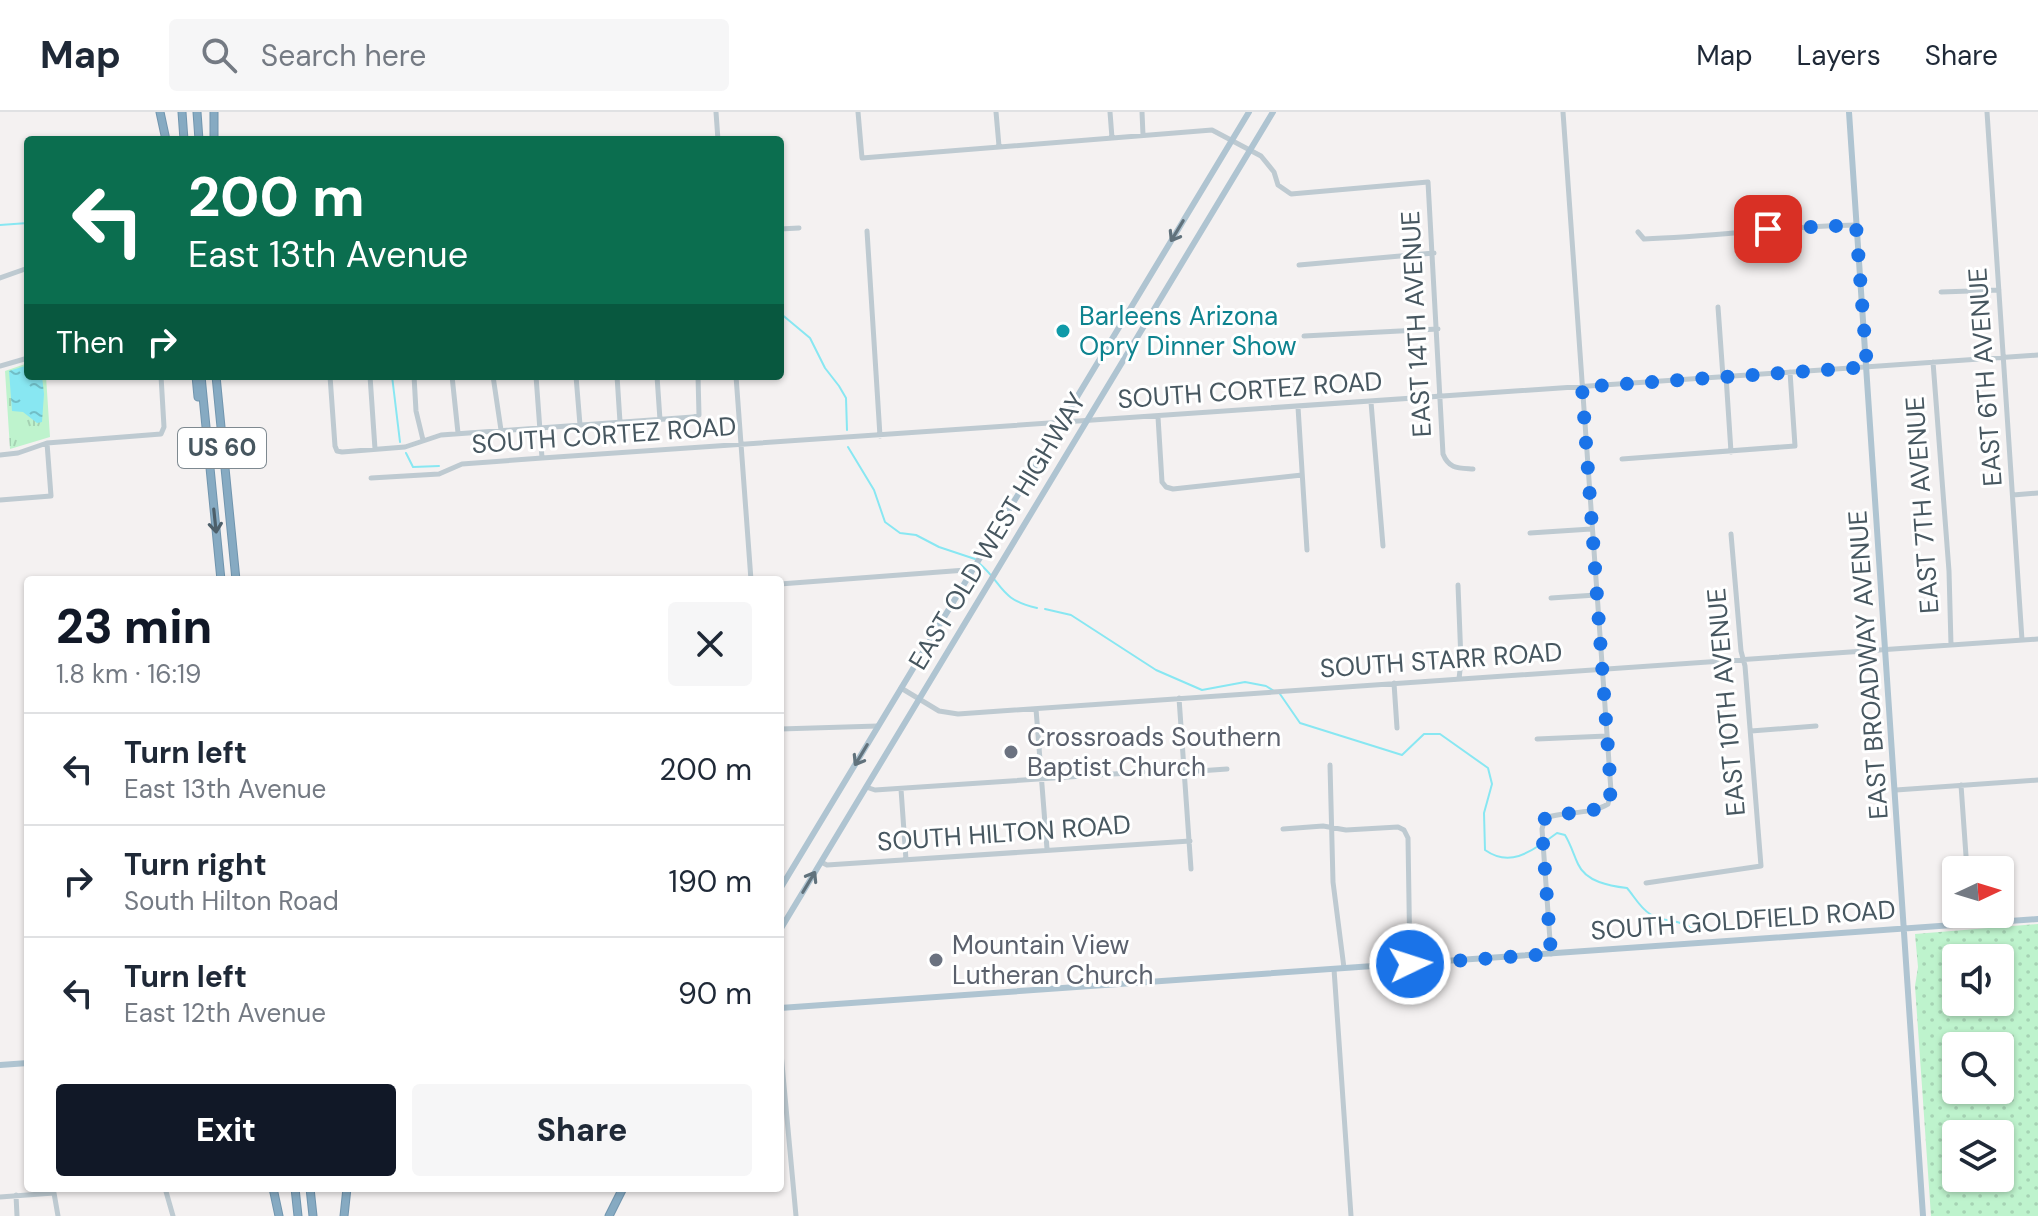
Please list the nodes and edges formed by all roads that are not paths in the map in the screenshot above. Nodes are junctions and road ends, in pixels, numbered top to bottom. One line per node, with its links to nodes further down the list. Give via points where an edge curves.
1 (160, 112): 16 (highway)
2 (182, 112): 17 (highway)
3 (197, 112): 18 (highway)
4 (214, 112): 19 (highway)
5 (716, 112): 20 (street)
6 (858, 112): 23 (street, via 862,158)
7 (996, 112): 23 (street)
8 (1110, 112): 21 (street)
9 (1142, 112): 15 (street)
10 (1249, 112): 22 (main road, EAST OLD WEST HIGHWAY)
11 (1273, 112): 24 (main road, EAST OLD WEST HIGHWAY)
12 (1563, 112): 61 (street)
13 (1849, 112): 25 (main road, EAST BROADWAY AVENUE)
14 (1987, 112): 34 (street, EAST 6TH AVENUE)
15 (1144, 135): 21 (street); 22 (street, via 1212,130)
16 (165, 136)
17 (184, 136)
18 (199, 136)
19 (214, 136)
20 (718, 136)
21 (1112, 138): 23 (street)
22 (1232, 140): 24 (street); 69 (main road, EAST OLD WEST HIGHWAY, one-way to 69)
23 (999, 146)
24 (1249, 152): 30 (street, EAST 14TH AVENUE, via 1268,162 1278,185 1291,194 1428,182); 67 (main road, EAST OLD WEST HIGHWAY)
25 (1856, 225): 29 (street, via 1644,239); 44 (main road, EAST BROADWAY AVENUE)
26 (799, 228): 27 (street)
27 (784, 229)
28 (867, 231): 74 (street)
29 (1638, 232)
30 (1434, 253): 31 (street); 37 (street, EAST 14TH AVENUE)
31 (1299, 265)
32 (24, 269): 33 (street)
33 (0, 278)
34 (1999, 290): 35 (street); 40 (street, EAST 6TH AVENUE)
35 (1941, 292)
36 (1718, 307): 46 (street)
37 (1438, 329): 38 (street); 62 (street, EAST 14TH AVENUE)
38 (1304, 336)
39 (2038, 355): 40 (street, SOUTH CORTEZ ROAD)
40 (2004, 357): 42 (street, SOUTH CORTEZ ROAD); 87 (street, EAST 6TH AVENUE)
41 (24, 359): 43 (street)
42 (1933, 362): 44 (street, SOUTH CORTEZ ROAD); 104 (street, EAST 7TH AVENUE)
43 (0, 366)
44 (1867, 367): 45 (street, SOUTH CORTEZ ROAD); 105 (main road, EAST BROADWAY AVENUE)
45 (1790, 372): 46 (street, SOUTH CORTEZ ROAD); 79 (street, via 1795,446)
46 (1724, 377): 61 (street, SOUTH CORTEZ ROAD); 79 (street)
47 (161, 380): 76 (street, via 162,433)
48 (198, 380): 95 (highway, US 60, one-way to 95)
49 (216, 380): 96 (highway, US 60)
50 (330, 380): 78 (street, via 337,451)
51 (370, 380): 78 (street)
52 (414, 380): 75 (street)
53 (452, 380): 73 (street)
54 (494, 380): 72 (street)
55 (536, 380): 71 (street)
56 (576, 380): 70 (street)
57 (617, 380): 68 (street)
58 (657, 380): 66 (street)
59 (698, 380): 66 (street, via 699,415)
60 (736, 380): 77 (street)
61 (1582, 387): 62 (street, SOUTH CORTEZ ROAD); 89 (street)
62 (1441, 397): 63 (street, SOUTH CORTEZ ROAD); 83 (street, EAST 14TH AVENUE, via 1447,464)
63 (1371, 402): 64 (street, SOUTH CORTEZ ROAD); 92 (street)
64 (1298, 407): 65 (street, SOUTH CORTEZ ROAD); 84 (street)
65 (1158, 417): 67 (street, SOUTH CORTEZ ROAD); 84 (street, via 1166,487)
66 (660, 420): 68 (street)
67 (1086, 421): 69 (street, SOUTH CORTEZ ROAD); 112 (main road, EAST OLD WEST HIGHWAY)
68 (620, 422): 70 (street)
69 (1062, 422): 74 (street, SOUTH CORTEZ ROAD); 94 (main road, EAST OLD WEST HIGHWAY)
70 (580, 425): 71 (street)
71 (539, 428): 72 (street); 81 (street)
72 (501, 431): 73 (street)
73 (458, 433): 75 (street)
74 (880, 436): 77 (street, SOUTH CORTEZ ROAD)
75 (423, 440): 78 (street)
76 (47, 443): 80 (street); 88 (street, via 51,496)
77 (741, 446): 81 (street, SOUTH CORTEZ ROAD); 97 (street)
78 (375, 449)
79 (1731, 452): 82 (street)
80 (0, 455)
81 (542, 458): 85 (street, SOUTH CORTEZ ROAD)
82 (1622, 459)
83 (1473, 469)
84 (1302, 475): 93 (street)
85 (371, 478)
86 (2038, 493): 87 (street)
87 (2013, 495): 103 (street, EAST 6TH AVENUE)
88 (0, 500)
89 (1591, 529): 90 (street); 100 (street)
90 (1530, 533)
91 (1731, 534): 106 (street, EAST 10TH AVENUE)
92 (1383, 546)
93 (1307, 550)
94 (976, 565): 98 (street); 110 (main road, EAST OLD WEST HIGHWAY)
95 (221, 576)
96 (237, 576)
97 (751, 576)
98 (784, 584)
99 (1458, 585): 108 (street)
100 (1596, 595): 101 (street); 107 (street)
101 (1551, 598)
102 (2038, 639): 103 (street, SOUTH STARR ROAD)
103 (2022, 640): 104 (street, SOUTH STARR ROAD)
104 (1951, 645): 105 (street, SOUTH STARR ROAD)
105 (1886, 649): 106 (street, SOUTH STARR ROAD); 130 (main road, EAST BROADWAY AVENUE)
106 (1743, 659): 107 (street, SOUTH STARR ROAD); 118 (street, EAST 10TH AVENUE)
107 (1601, 669): 108 (street, SOUTH STARR ROAD); 119 (street)
108 (1459, 679): 109 (street, SOUTH STARR ROAD)
109 (1394, 683): 111 (street, SOUTH STARR ROAD); 116 (street)
110 (901, 688): 112 (street, SOUTH STARR ROAD); 114 (main road, EAST OLD WEST HIGHWAY)
111 (1179, 698): 113 (street, SOUTH STARR ROAD); 124 (street)
112 (919, 699): 113 (street, SOUTH STARR ROAD, via 952,714); 128 (main road, EAST OLD WEST HIGHWAY)
113 (1036, 709): 125 (street)
114 (878, 726): 117 (street); 139 (main road, EAST OLD WEST HIGHWAY, one-way to 139)
115 (1816, 726): 118 (street)
116 (1397, 728)
117 (784, 729)
118 (1751, 731): 140 (street, EAST 10TH AVENUE, via 1761,866)
119 (1607, 736): 120 (street); 144 (street, via 1608,804 1545,818 1542,829)
120 (1537, 739)
121 (1330, 765): 131 (street)
122 (1227, 769): 124 (street)
123 (1143, 772): 125 (street)
124 (1184, 772): 133 (street)
125 (1042, 779): 129 (street); 134 (street)
126 (2038, 780): 127 (street)
127 (1961, 785): 130 (street); 135 (street)
128 (866, 787): 129 (street); 137 (main road, EAST OLD WEST HIGHWAY)
129 (901, 789): 136 (street)
130 (1896, 790): 143 (main road, EAST BROADWAY AVENUE)
131 (1333, 828): 132 (street); 145 (street, via 1404,830); 146 (street, via 1333,882)
132 (1283, 829)
133 (1190, 841): 134 (street, SOUTH HILTON ROAD); 138 (street)
134 (1047, 849): 136 (street, SOUTH HILTON ROAD)
135 (1966, 856)
136 (906, 860): 137 (street, SOUTH HILTON ROAD)
137 (821, 862): 142 (main road, EAST OLD WEST HIGHWAY, one-way to 137)
138 (1191, 869)
139 (784, 882)
140 (1646, 883)
141 (2038, 919): 143 (main road, SOUTH GOLDFIELD ROAD)
142 (784, 923)
143 (1905, 929): 144 (main road, SOUTH GOLDFIELD ROAD); 170 (main road, EAST BROADWAY AVENUE)
144 (1551, 954): 145 (main road, SOUTH GOLDFIELD ROAD)
145 (1410, 964): 146 (main road, SOUTH GOLDFIELD ROAD)
146 (1344, 968): 147 (main road, SOUTH GOLDFIELD ROAD)
147 (1334, 969): 148 (main road, SOUTH GOLDFIELD ROAD); 169 (street)
148 (784, 1008)
149 (24, 1063): 150 (main road)
150 (0, 1065)
151 (784, 1086): 168 (street)
152 (166, 1192): 162 (street)
153 (274, 1192): 163 (highway)
154 (295, 1192): 164 (highway)
155 (310, 1192): 165 (highway)
156 (347, 1192): 166 (highway)
157 (621, 1192): 167 (highway)
158 (16, 1195): 159 (street); 160 (street); 161 (street, via 55,1194)
159 (0, 1197)
160 (17, 1216)
161 (58, 1216)
162 (173, 1216)
163 (279, 1216)
164 (298, 1216)
165 (313, 1216)
166 (344, 1216)
167 (609, 1216)
168 (796, 1216)
169 (1351, 1216)
170 (1923, 1216)

